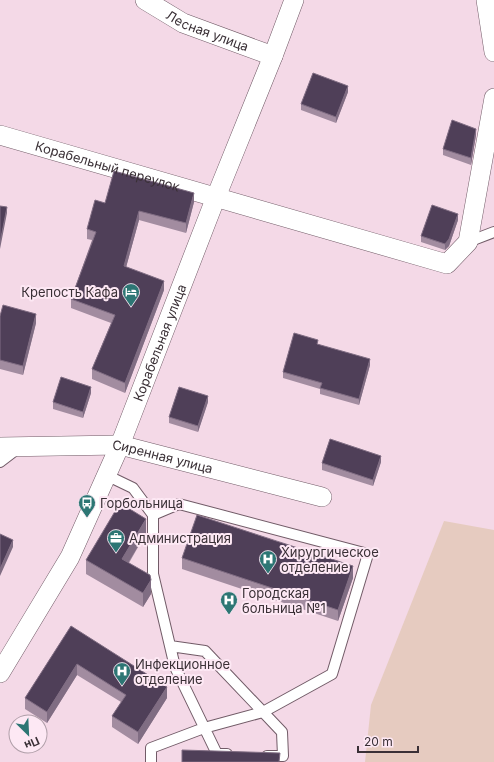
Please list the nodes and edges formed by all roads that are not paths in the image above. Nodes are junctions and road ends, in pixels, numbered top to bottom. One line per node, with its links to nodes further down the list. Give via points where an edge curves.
1 (145, 0): 5 (street, Лесная улица, via 183,23)
2 (294, 0): 5 (street, Корабельная улица)
3 (486, 0): 4 (street)
4 (494, 52)
5 (273, 56): 8 (street, Корабельная улица)
6 (494, 98): 10 (street)
7 (0, 135): 8 (street, Корабельный переулок)
8 (216, 197): 10 (street, Корабельный переулок, via 448,264); 12 (street, Корабельная улица)
9 (494, 232): 10 (lane)
10 (468, 242)
11 (22, 445): 12 (street, Сиренная улица); 13 (street, Сиренная улица); 14 (lane)
12 (120, 445): 15 (street, Корабельная улица); 16 (street, Сиренная улица)
13 (0, 447)
14 (0, 462)
15 (106, 475): 17 (lane, via 133,488); 19 (street, Корабельная улица, via 70,557)
16 (322, 497)
17 (153, 515): 18 (lane, via 153,574); 20 (lane, via 179,504 368,554 332,674)
18 (170, 646): 20 (lane, via 205,651); 21 (lane, via 174,666)
19 (0, 674)
20 (263, 712): 21 (lane); 23 (lane, via 282,732 283,756)
21 (204, 728): 22 (lane, via 217,754); 24 (lane, via 151,748)
22 (239, 755)
23 (254, 755)
24 (151, 762)

